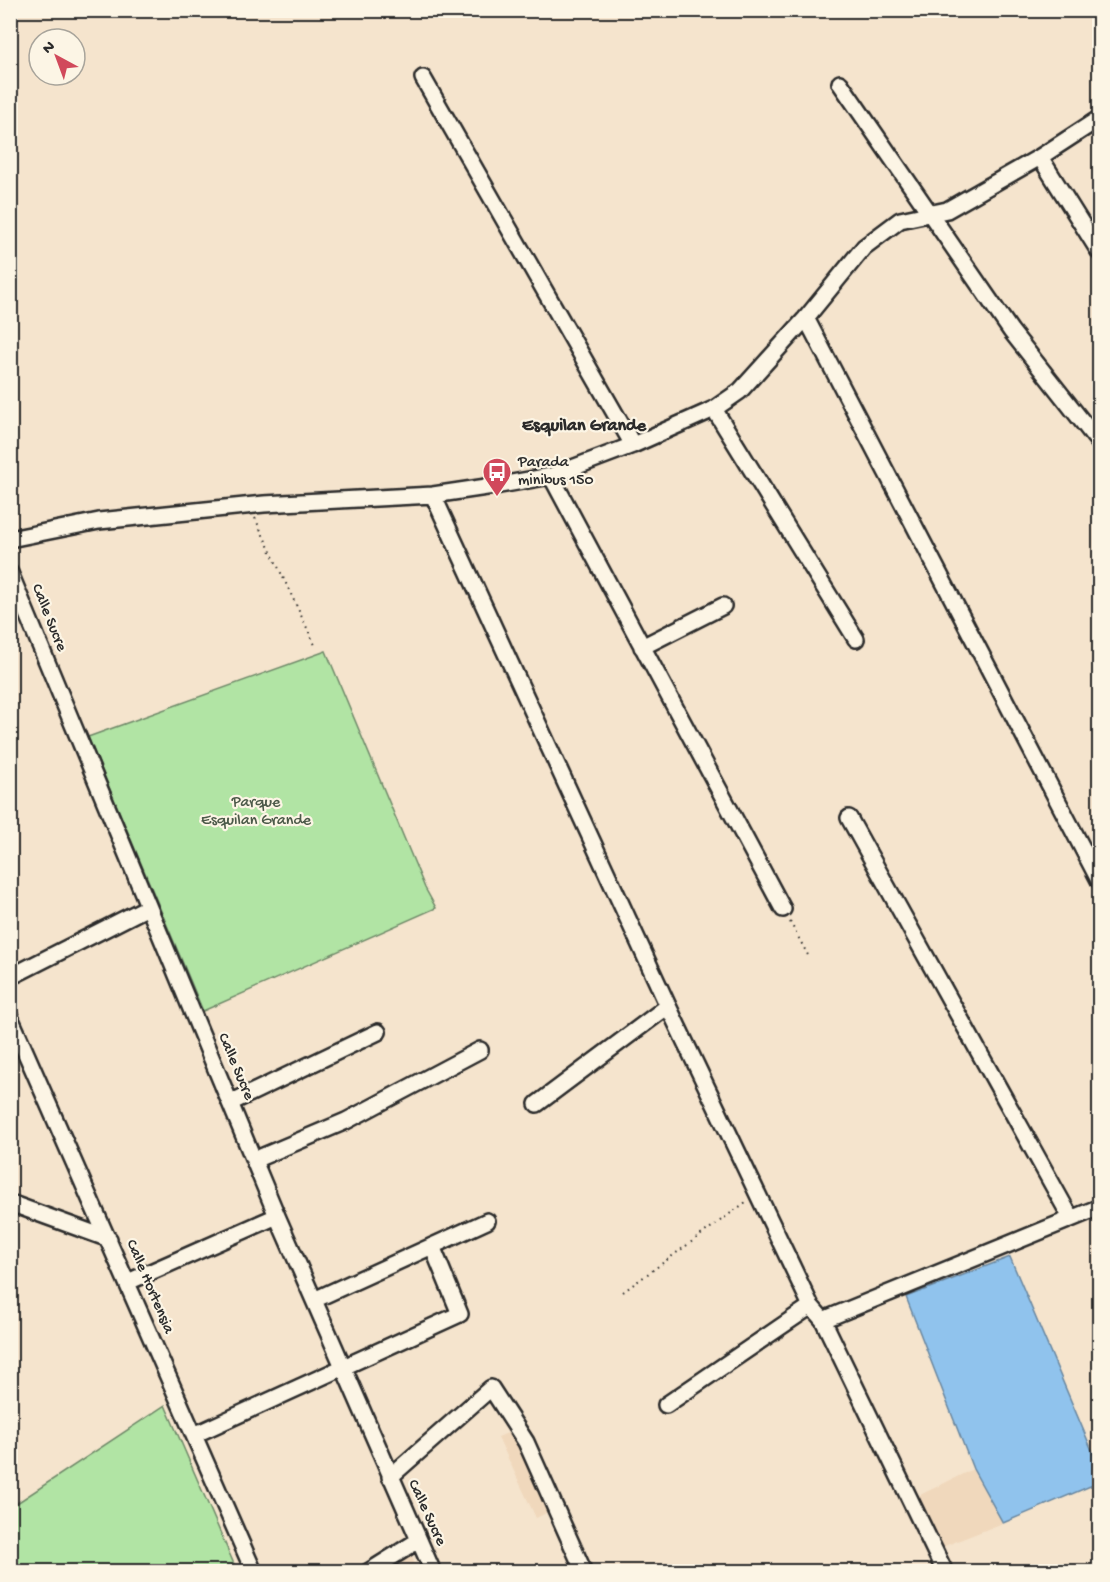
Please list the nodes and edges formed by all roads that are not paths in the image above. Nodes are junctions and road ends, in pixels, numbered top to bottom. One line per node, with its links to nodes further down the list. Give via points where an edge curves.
1 (423, 78): 10 (street)
2 (840, 83): 5 (street)
3 (1100, 118): 4 (street)
4 (1040, 157): 5 (street, via 947,210); 6 (street)
5 (931, 212): 7 (street, via 900,220 864,247); 9 (street, via 1011,331)
6 (1100, 253)
7 (806, 318): 8 (street, via 740,391); 19 (street)
8 (714, 409): 10 (street); 16 (street)
9 (1100, 444)
10 (633, 446): 11 (street)
11 (551, 476): 12 (street); 17 (street)
12 (434, 495): 13 (street, via 248,505 99,521); 23 (street)
13 (10, 539)
14 (10, 573): 20 (street, Calle Sucre)
15 (723, 606): 17 (street)
16 (856, 639)
17 (642, 647): 21 (street)
18 (849, 818): 33 (street)
19 (1100, 882)
20 (148, 907): 22 (street); 27 (street, Calle Sucre)
21 (783, 909)
22 (10, 977)
23 (668, 1006): 28 (street); 39 (street)
24 (10, 1017): 35 (street, Calle Hortensia)
25 (378, 1032): 27 (street)
26 (480, 1050): 29 (street, via 346,1121)
27 (230, 1103): 29 (street, Calle Sucre)
28 (537, 1104)
29 (254, 1160): 32 (street, Calle Sucre)
30 (10, 1203): 35 (street)
31 (1100, 1207): 33 (street)
32 (277, 1216): 37 (street); 38 (street, Calle Sucre)
33 (1071, 1218): 40 (street)
34 (487, 1221): 36 (street)
35 (109, 1239): 37 (street, Calle Hortensia)
36 (432, 1246): 38 (street); 41 (street, via 460,1314)
37 (128, 1282): 43 (street, Calle Hortensia)
38 (314, 1299): 41 (street, Calle Sucre)
39 (811, 1306): 40 (street); 42 (street)
40 (823, 1320): 50 (street)
41 (343, 1368): 43 (street); 44 (street, Calle Sucre)
42 (666, 1405)
43 (194, 1435): 46 (street, Calle Hortensia)
44 (390, 1478): 45 (street, Calle Sucre); 49 (street, via 491,1388 526,1442)
45 (419, 1540): 47 (street); 48 (street, Calle Sucre)
46 (254, 1572)
47 (368, 1572)
48 (433, 1572)
49 (584, 1572)
50 (945, 1572)

